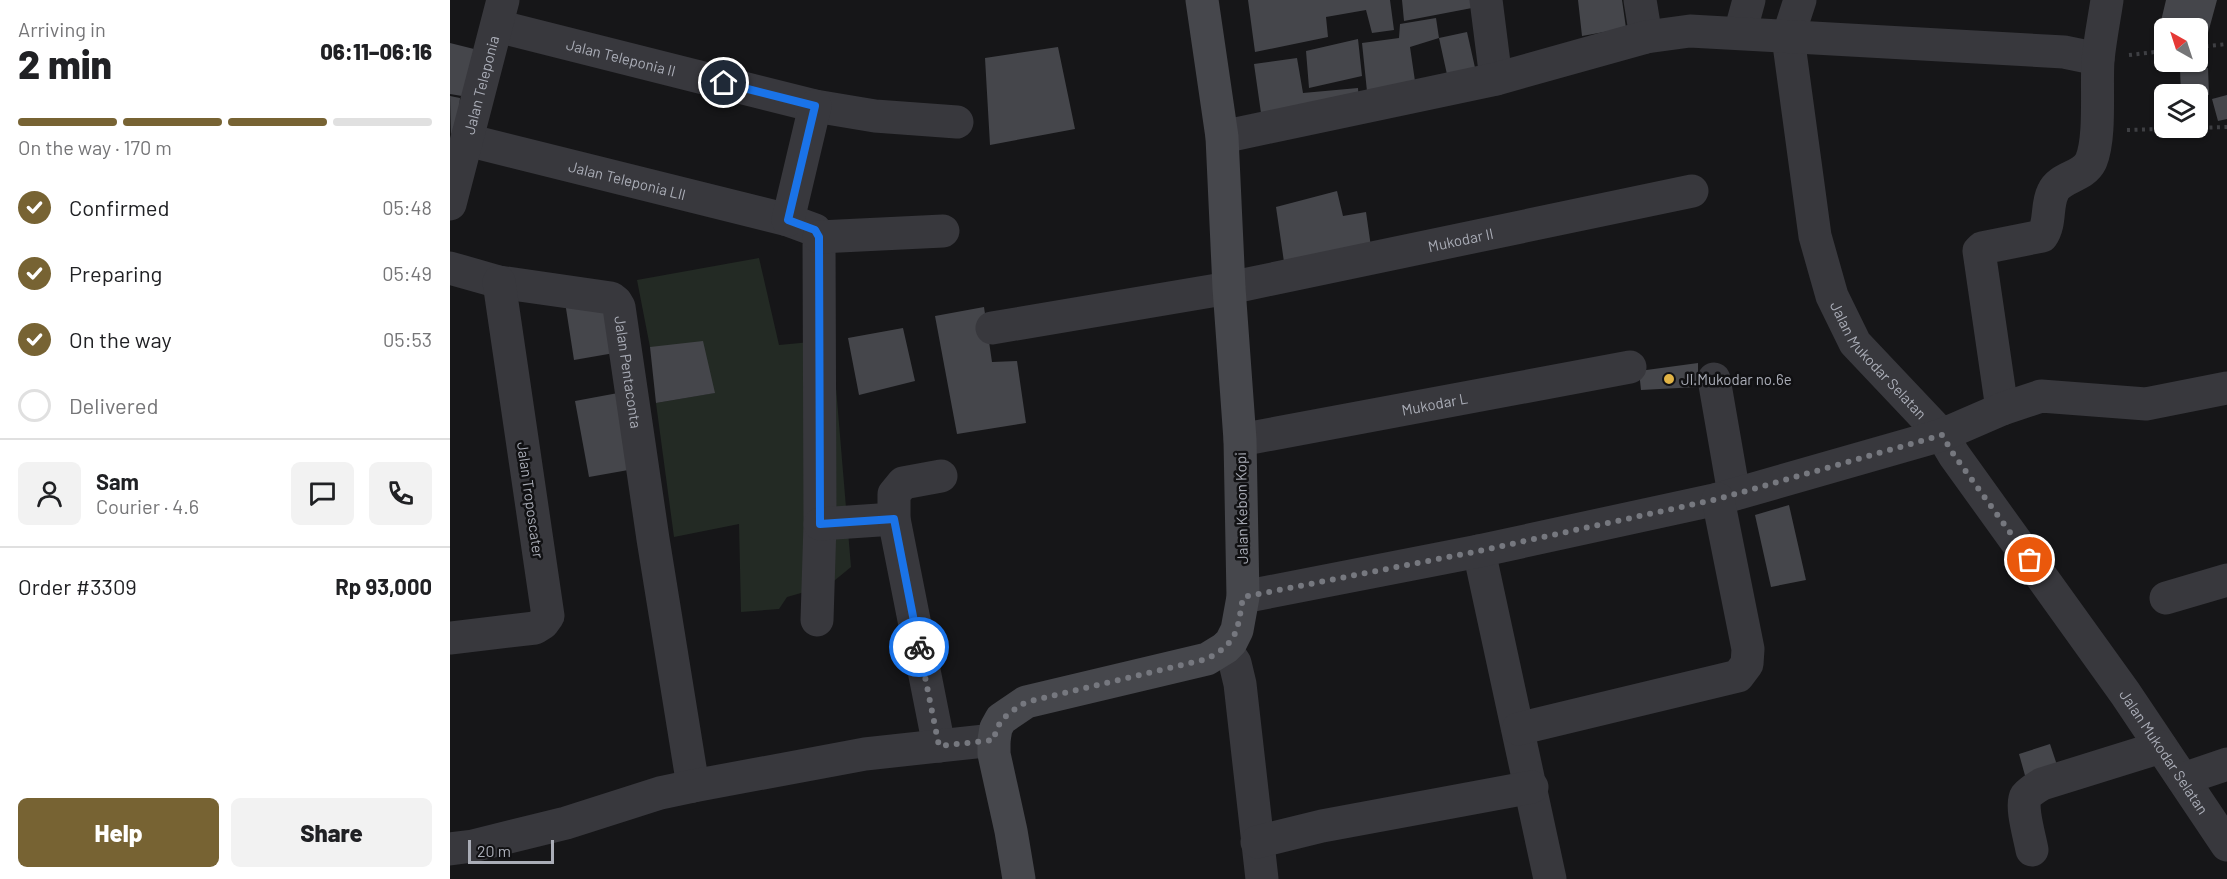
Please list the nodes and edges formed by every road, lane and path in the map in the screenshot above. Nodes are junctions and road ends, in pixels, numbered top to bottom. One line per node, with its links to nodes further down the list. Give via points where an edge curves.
1 (1202, 0): 19 (main road, Jalan Kebon Kopi)
2 (1486, 0): 14 (street)
3 (1640, 0): 9 (street)
4 (1749, 0): 8 (street)
5 (1800, 0): 10 (street, Jalan Mukodar Selatan)
6 (2107, 0): 13 (street)
7 (501, 7): 15 (street, Jalan Teleponia II); 20 (street, Jalan Teleponia)
8 (1740, 33): 9 (street, via 1690,31); 10 (street)
9 (1646, 37): 14 (street)
10 (1788, 37): 13 (street, via 2064,52); 34 (street, Jalan Mukodar Selatan, via 1815,236 1832,296 1855,343)
11 (2227, 44): 12 (path)
12 (2208, 46)
13 (2098, 59): 18 (street)
14 (1496, 79): 19 (street)
15 (815, 106): 16 (street, Jalan Teleponia II, via 875,116); 23 (street)
16 (957, 122)
17 (2227, 127): 18 (path)
18 (2096, 131): 33 (street, via 2091,160 2084,172 2057,184 2042,236 1979,251)
19 (1222, 137): 28 (main road, Jalan Kebon Kopi)
20 (467, 140): 22 (street, Jalan Teleponia); 23 (street, Jalan Teleponia Lll)
21 (1692, 191): 28 (street, Mukodar II)
22 (450, 204)
23 (788, 220): 25 (street, Jalan Teleponia Lll, via 815,230)
24 (944, 231): 25 (street)
25 (819, 237): 39 (street)
26 (450, 268): 27 (street, Jalan Pentaconta)
27 (499, 282): 45 (street, Jalan Troposcater, via 548,616 536,628); 53 (street, Jalan Pentaconta, via 611,298 619,307)
28 (1228, 288): 29 (street, Mukodar II); 35 (main road, Jalan Kebon Kopi)
29 (992, 328)
30 (1630, 367): 35 (street, Mukodar L)
31 (1714, 379): 37 (street)
32 (2227, 388): 33 (street, via 2146,404 2041,396)
33 (2002, 409): 34 (street)
34 (1942, 435): 37 (street); 50 (street, Jalan Mukodar Selatan)
35 (1240, 440): 42 (main road, Jalan Kebon Kopi)
36 (941, 476): 38 (street, via 903,483 894,494)
37 (1726, 496): 40 (street); 47 (street, via 1748,649 1747,664 1738,676)
38 (894, 519): 39 (street); 49 (street)
39 (820, 524): 44 (street)
40 (1479, 551): 42 (street); 47 (street)
41 (2227, 580): 43 (street)
42 (1243, 597): 46 (main road, Jalan Kebon Kopi, via 1237,630)
43 (2166, 598)
44 (817, 620)
45 (450, 638)
46 (1226, 648): 48 (main road, via 1207,659 1026,702 1001,719); 55 (street, via 1240,684)
47 (1518, 729): 54 (street)
48 (994, 740): 49 (street); 59 (main road)
49 (939, 746): 53 (street, via 865,754)
50 (2161, 747): 52 (street, Jalan Mukodar Selatan); 58 (street, via 2033,789 2024,803)
51 (2227, 764): 52 (street)
52 (2183, 779): 56 (street, Jalan Mukodar Selatan)
53 (693, 786): 57 (street, via 566,823)
54 (1532, 787): 55 (street); 61 (street)
55 (1257, 842): 60 (street)
56 (2227, 845)
57 (450, 849)
58 (2032, 850)
59 (1019, 879)
60 (1262, 879)
61 (1551, 879)

